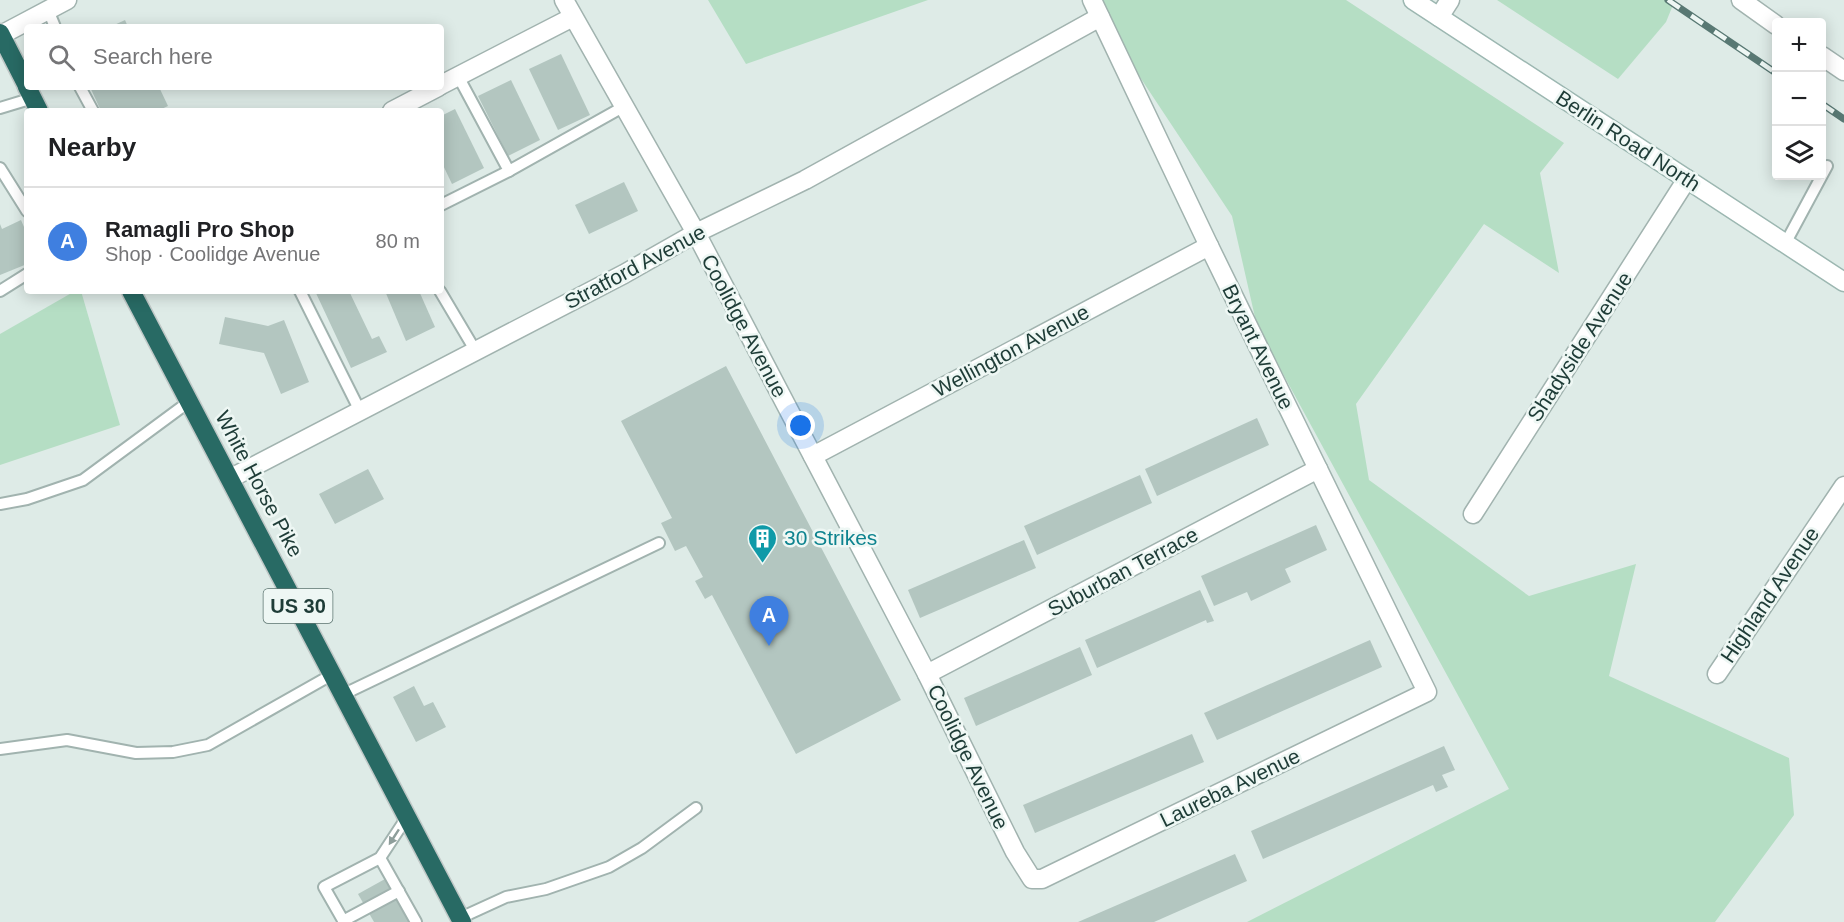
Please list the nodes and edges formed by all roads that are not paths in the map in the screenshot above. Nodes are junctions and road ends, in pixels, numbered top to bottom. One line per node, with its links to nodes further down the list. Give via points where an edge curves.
1 (67, 0): 7 (street)
2 (564, 0): 8 (street, Coolidge Avenue)
3 (1092, 0): 9 (street, Bryant Avenue)
4 (1413, 0): 10 (street, Berlin Road North)
5 (1450, 0): 10 (street)
6 (1741, 0): 11 (street)
7 (48, 10): 12 (lane); 13 (street)
8 (573, 17): 17 (street); 23 (street, Coolidge Avenue)
9 (1100, 17): 33 (street, Stratford Avenue, via 805,180); 35 (street, Bryant Avenue)
10 (1439, 17): 30 (street, Berlin Road North)
11 (1772, 22)
12 (54, 24)
13 (0, 34): 14 (highway)
14 (5, 54): 18 (highway)
15 (1826, 59): 16 (street)
16 (1844, 72)
17 (458, 76): 19 (street); 29 (lane)
18 (24, 84)
19 (444, 84)
20 (82, 90): 25 (lane)
21 (432, 90): 26 (street)
22 (32, 96): 24 (lane)
23 (623, 107): 29 (lane); 33 (street, Coolidge Avenue)
24 (0, 108)
25 (91, 108)
26 (398, 108)
27 (1827, 166): 34 (lane)
28 (0, 168): 32 (lane)
29 (509, 171): 31 (lane)
30 (1687, 179): 34 (street, Berlin Road North); 50 (street, Shadyside Avenue)
31 (444, 204)
32 (24, 206)
33 (696, 234): 42 (street, Stratford Avenue); 45 (street, Coolidge Avenue)
34 (1785, 244): 37 (street, Berlin Road North)
35 (1209, 246): 45 (street, Wellington Avenue); 46 (street, Bryant Avenue)
36 (24, 276): 38 (lane)
37 (1844, 282)
38 (0, 291)
39 (133, 294): 43 (highway, White Horse Pike / US 30)
40 (302, 294): 44 (lane)
41 (442, 294): 42 (lane)
42 (475, 350): 44 (street, Stratford Avenue)
43 (190, 401): 47 (highway, White Horse Pike / US 30); 49 (lane, via 83,480)
44 (360, 411): 47 (street, Stratford Avenue)
45 (813, 456): 52 (street, Coolidge Avenue)
46 (1318, 469): 52 (street, Suburban Terrace); 54 (street, Bryant Avenue)
47 (231, 478): 55 (highway, White Horse Pike / US 30)
48 (1844, 486): 53 (street, Highland Avenue)
49 (0, 504)
50 (1473, 514)
51 (658, 543): 55 (lane)
52 (927, 674): 60 (street, Coolidge Avenue)
53 (1717, 674)
54 (1427, 692): 60 (street, Laureba Avenue, via 1042,879)
55 (344, 694): 56 (lane, via 333,674 208,745 173,752 136,753 67,740); 58 (highway, White Horse Pike / US 30)
56 (0, 750)
57 (696, 808): 62 (lane, via 642,849 609,867 546,889 506,897)
58 (407, 817): 59 (lane, one-way to 59); 62 (highway, White Horse Pike / US 30)
59 (380, 858): 61 (lane); 63 (lane, via 324,887)
60 (1032, 879)
61 (399, 891): 63 (lane); 64 (lane)
62 (461, 920)
63 (344, 921)
64 (411, 921)

